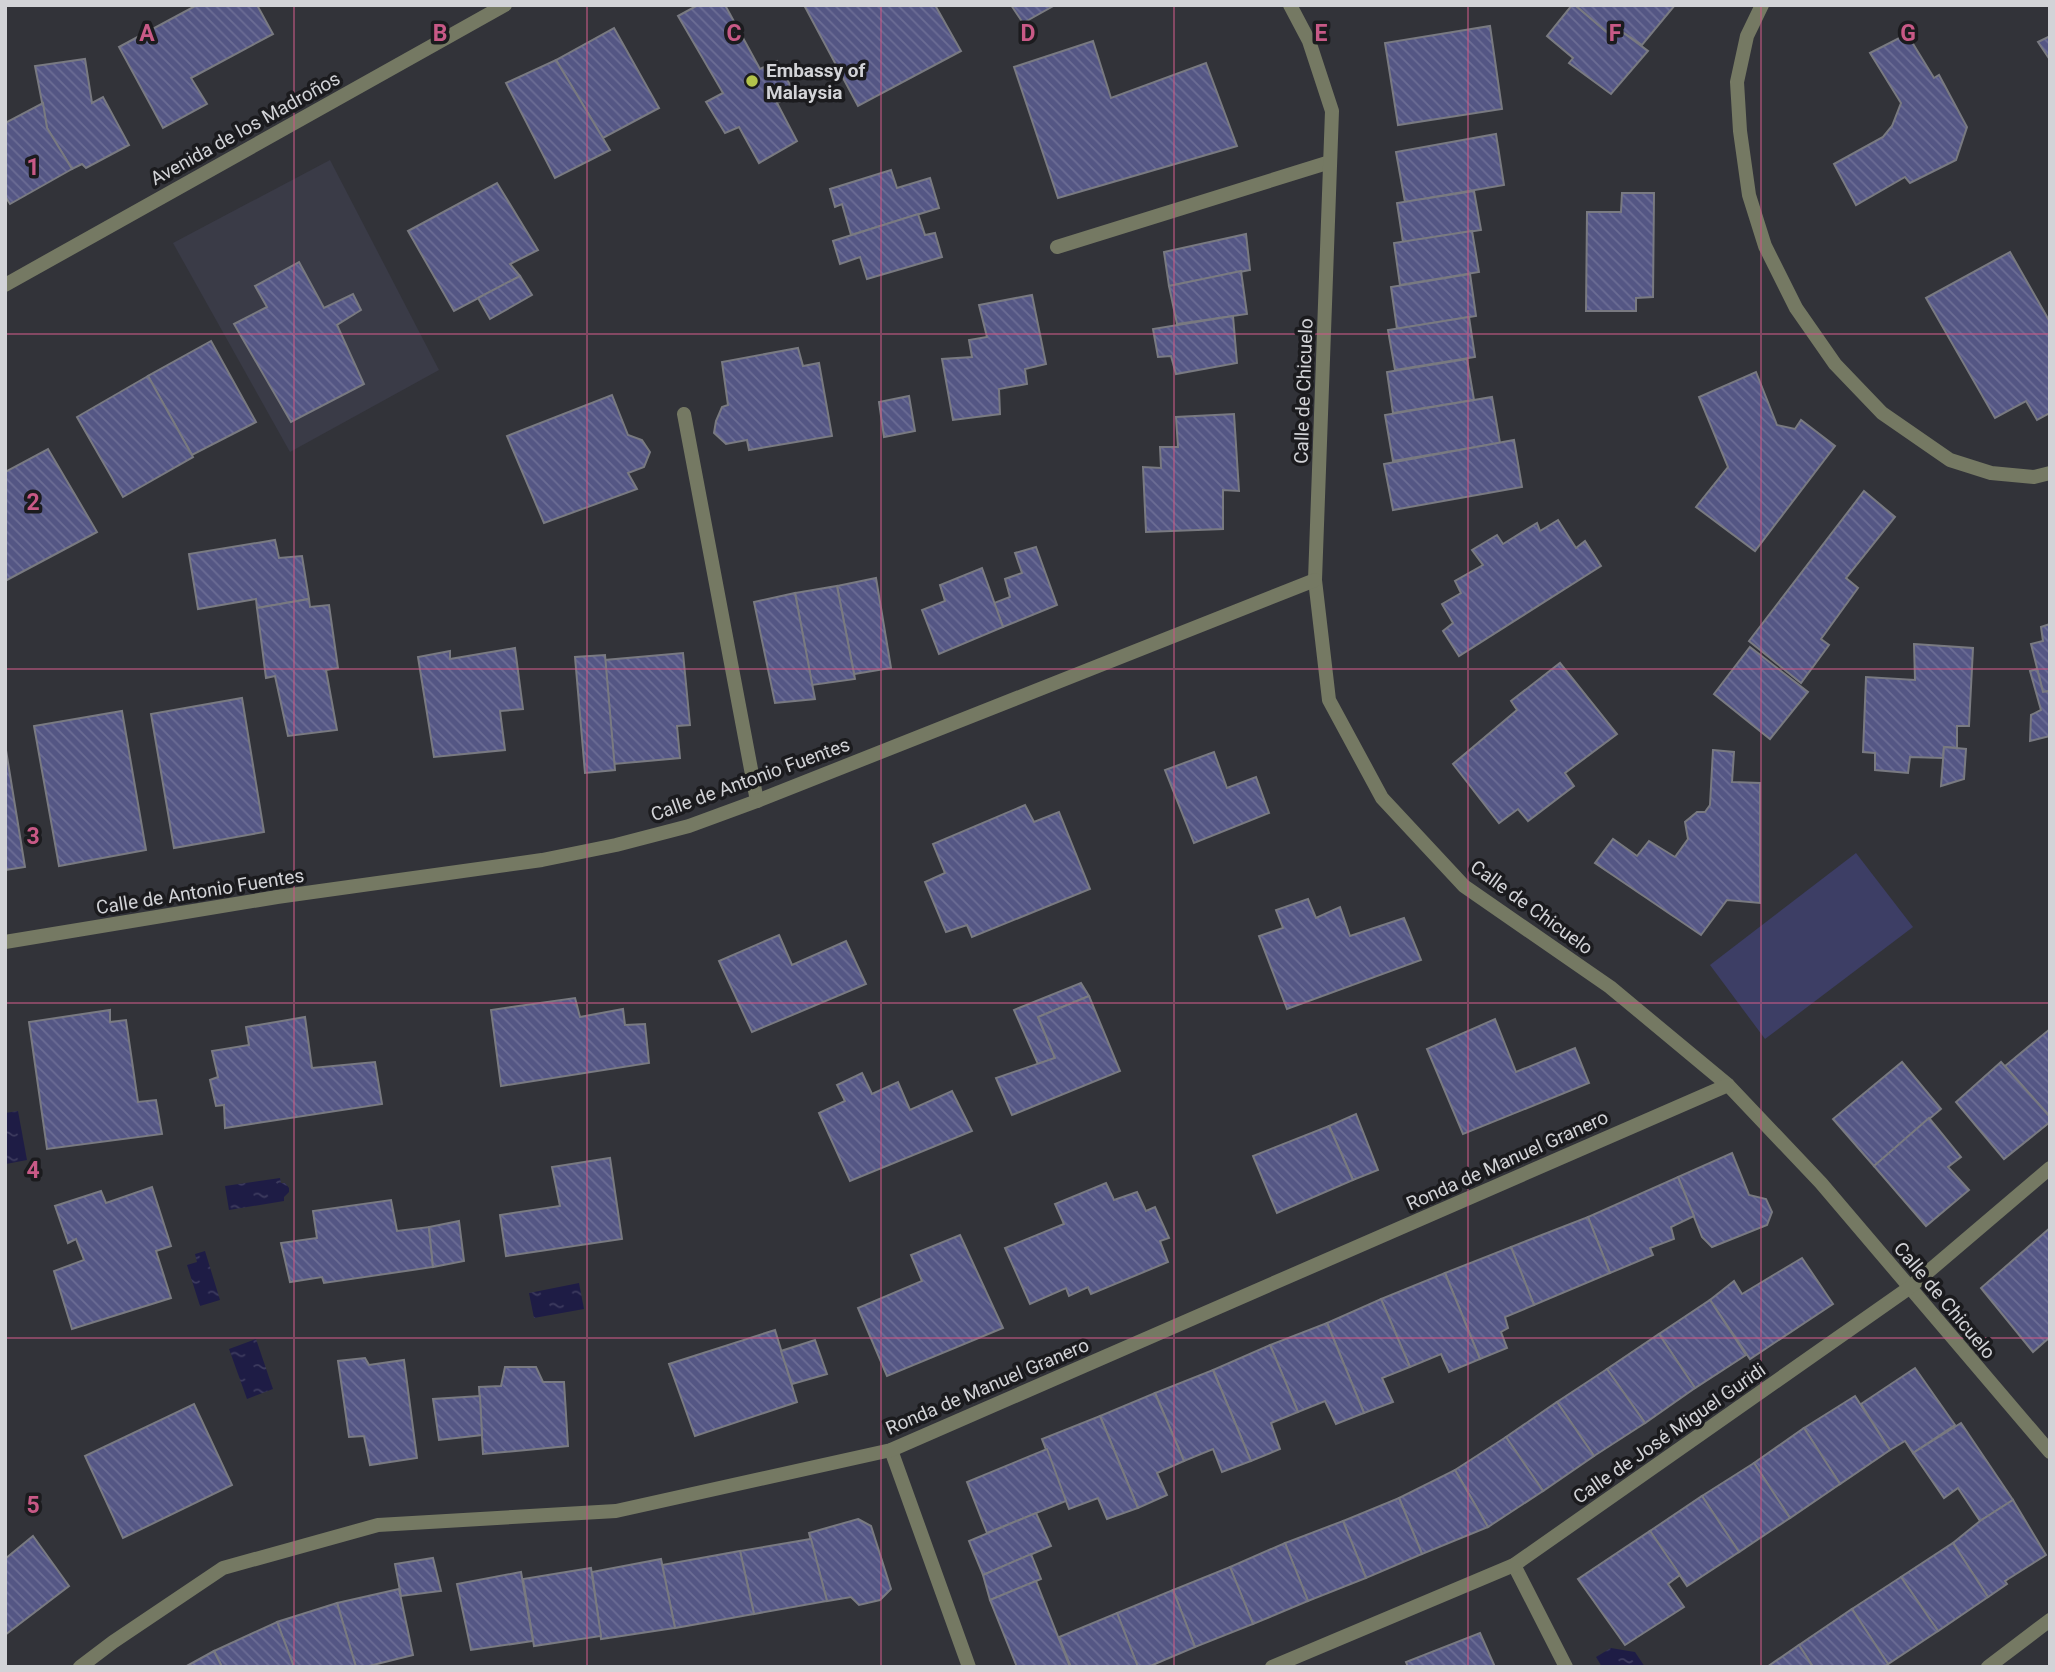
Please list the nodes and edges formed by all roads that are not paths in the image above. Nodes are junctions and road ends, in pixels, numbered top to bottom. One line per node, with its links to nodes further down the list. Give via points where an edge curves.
1 (505, 5): 6 (street, Avenida de los Madroños)
2 (1290, 5): 4 (street, Calle de Chicuelo, via 1309,41 1332,111)
3 (1762, 5): 8 (street, via 1747,36 1737,82 1740,131 1749,195 1765,246 1796,308 1835,364 1882,413 1950,460 1991,473 2034,477)
4 (1330, 162): 5 (street); 9 (street, Calle de Chicuelo)
5 (1057, 247)
6 (5, 285)
7 (684, 414): 10 (street)
8 (2050, 472)
9 (1315, 580): 10 (street, Calle de Antonio Fuentes); 12 (street, Calle de Chicuelo, via 1329,700 1382,798 1464,886 1610,987)
10 (757, 801): 11 (street, Calle de Antonio Fuentes, via 689,826 542,860)
11 (5, 942)
12 (1728, 1085): 14 (street, Calle de Chicuelo, via 1821,1183); 15 (street, Ronda de Manuel Granero)
13 (2050, 1168): 14 (street, Calle de José Miguel Guridi)
14 (1909, 1288): 16 (street, Calle de Chicuelo); 17 (street, Calle de José Miguel Guridi)
15 (891, 1450): 19 (street, Ronda de Manuel Granero, via 616,1511 378,1525 223,1568); 20 (street)
16 (2050, 1452)
17 (1514, 1565): 21 (street, Calle de José Miguel Guridi); 22 (street)
18 (2050, 1619): 23 (street)
19 (80, 1667)
20 (969, 1667)
21 (1272, 1667)
22 (1566, 1667)
23 (1988, 1667)

